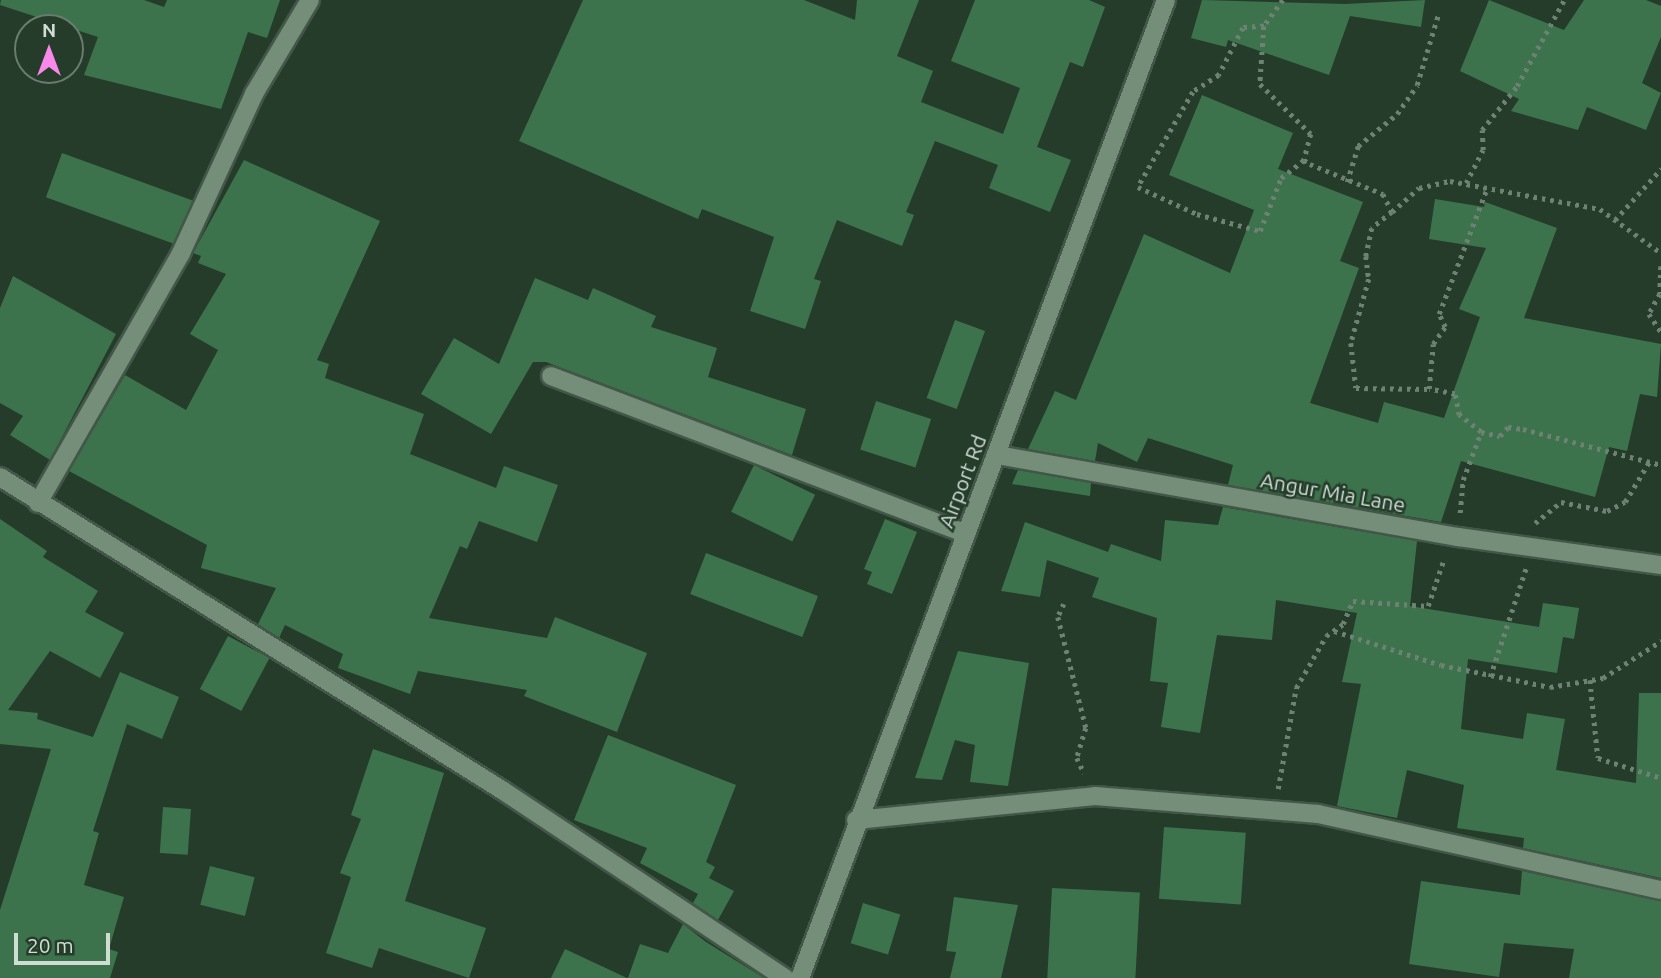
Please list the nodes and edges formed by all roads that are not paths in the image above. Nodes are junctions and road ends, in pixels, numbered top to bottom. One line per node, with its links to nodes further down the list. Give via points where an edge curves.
1 (310, 0): 6 (street, via 254,94 181,253)
2 (1166, 0): 4 (street, Airport Rd)
3 (551, 376): 7 (street)
4 (998, 455): 7 (street, Airport Rd); 8 (street, Angur Mia Lane, via 1458,537)
5 (0, 477): 6 (street)
6 (37, 503): 11 (street, via 502,790)
7 (966, 534): 9 (street, Airport Rd)
8 (1661, 565)
9 (856, 820): 10 (street, via 1095,796 1274,810 1318,814); 12 (street, Airport Rd)
10 (1661, 890)
11 (785, 978)
12 (800, 978)

